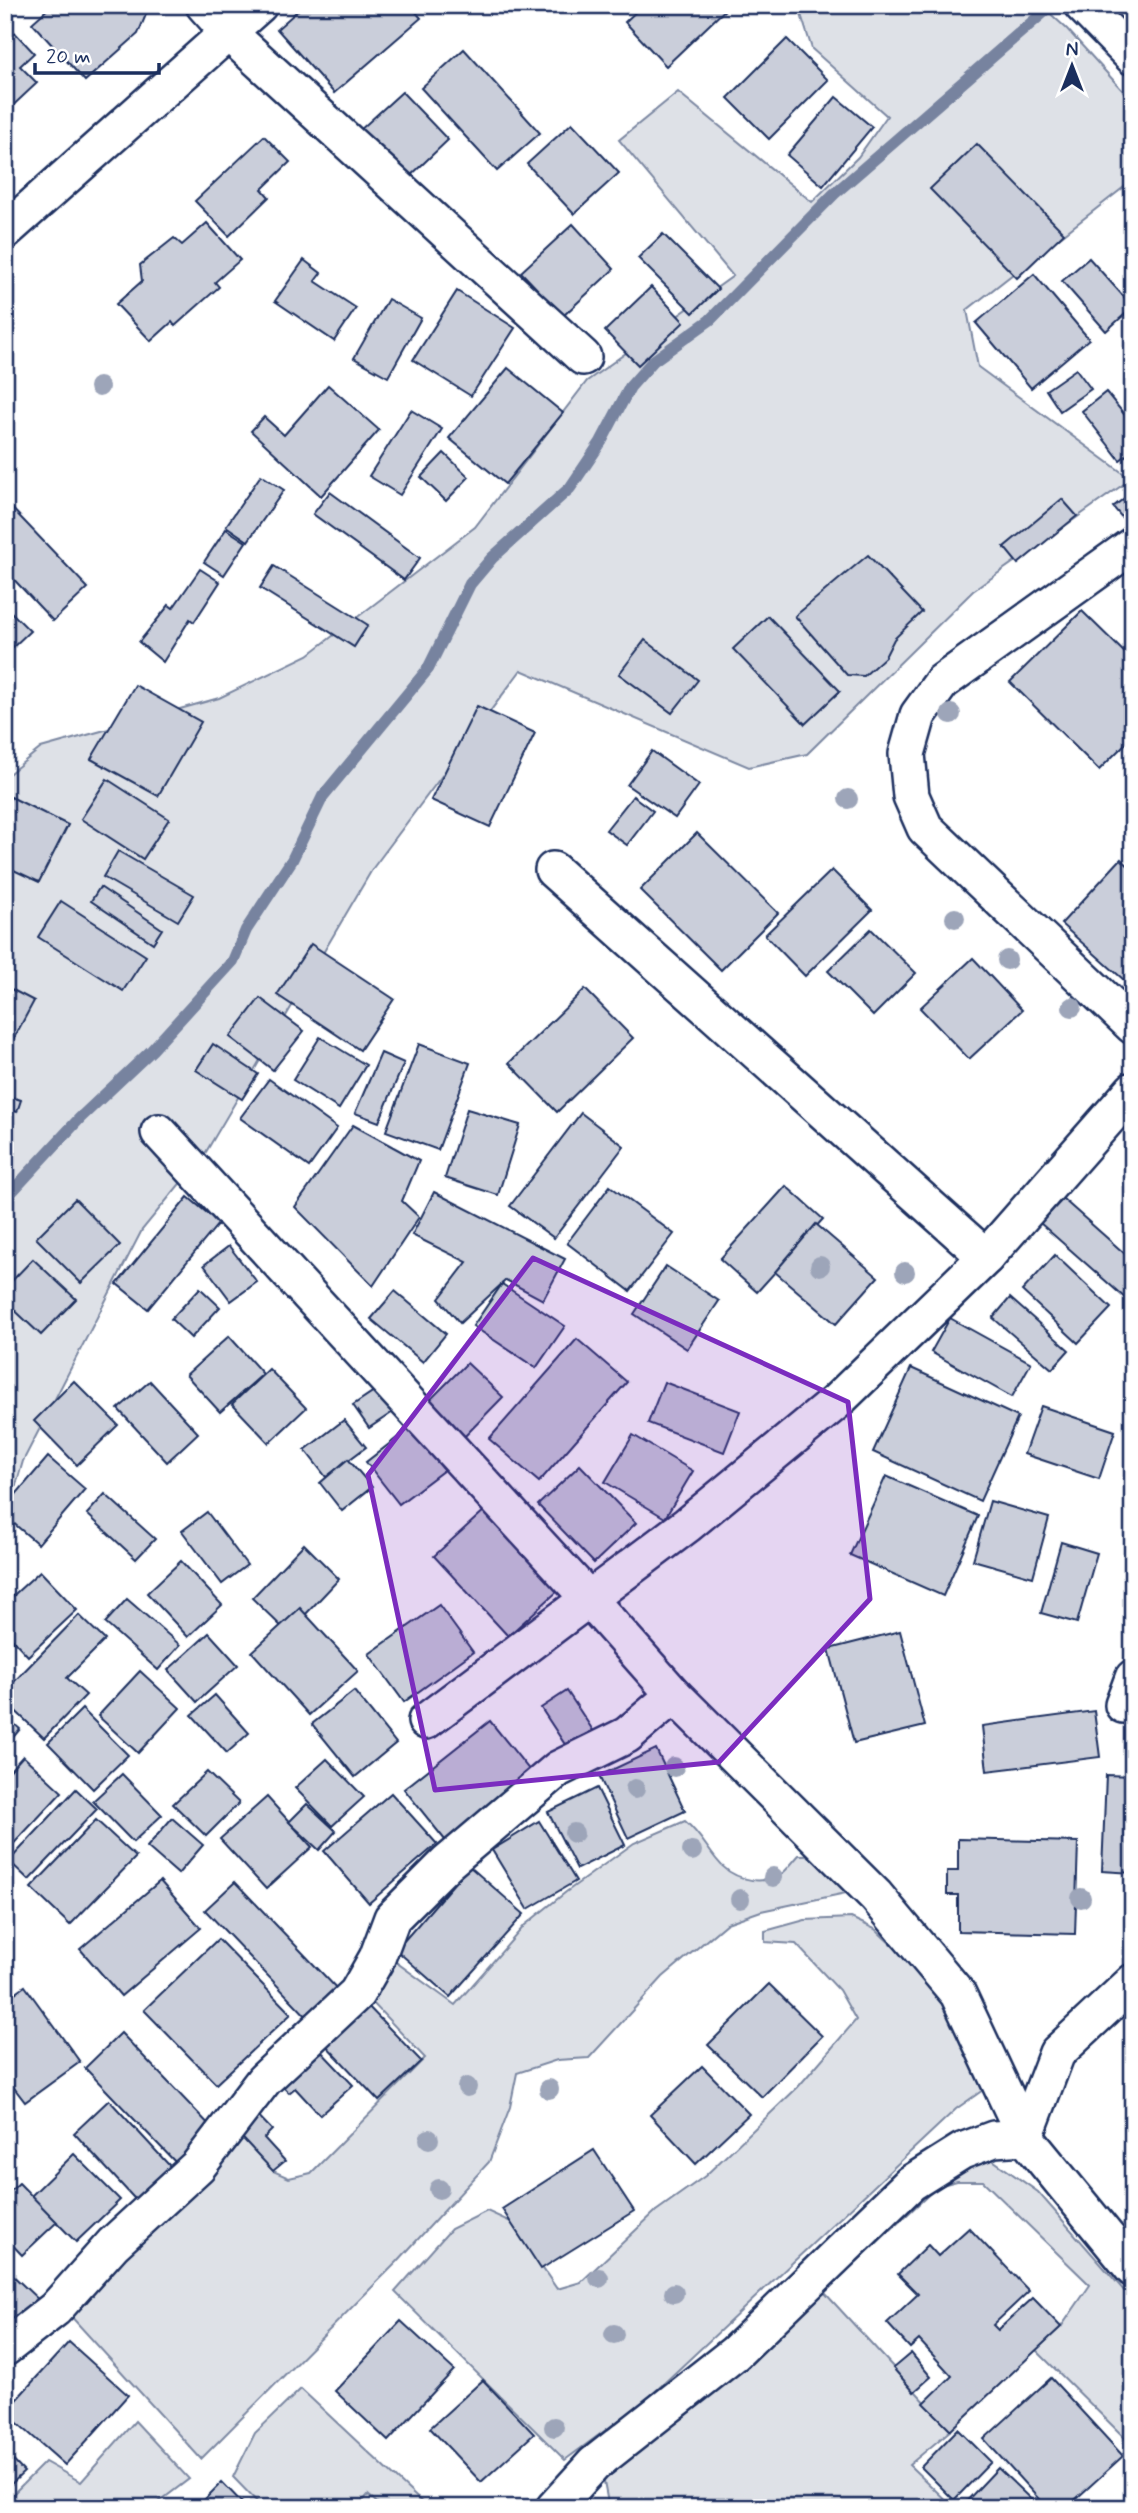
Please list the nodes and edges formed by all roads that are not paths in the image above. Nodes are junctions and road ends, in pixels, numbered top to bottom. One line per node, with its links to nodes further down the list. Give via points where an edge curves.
1 (204, 5): 4 (street)
2 (259, 5): 4 (street)
3 (1086, 9): 5 (street)
4 (230, 34): 6 (street); 7 (street)
5 (1133, 57)
6 (5, 231)
7 (583, 356)
8 (1133, 545): 10 (street, via 942,682 918,715 907,754 911,796 925,828)
9 (553, 870): 13 (street)
10 (1133, 1026)
11 (1133, 1090): 13 (street)
12 (159, 1132): 14 (street)
13 (986, 1257): 14 (street, via 836,1402)
14 (589, 1599): 15 (street); 16 (street)
15 (674, 1695): 18 (street, via 876,1896 958,1994); 20 (street, via 627,1735 558,1769 447,1863 392,1918 357,1993 264,2080 198,2166 113,2244 55,2309)
16 (426, 1721)
17 (1133, 1982): 18 (street, via 1057,2053)
18 (1025, 2137): 19 (street); 21 (street, via 994,2139 962,2151 911,2183 735,2353 594,2464)
19 (1133, 2269)
20 (5, 2348)
21 (554, 2508)

